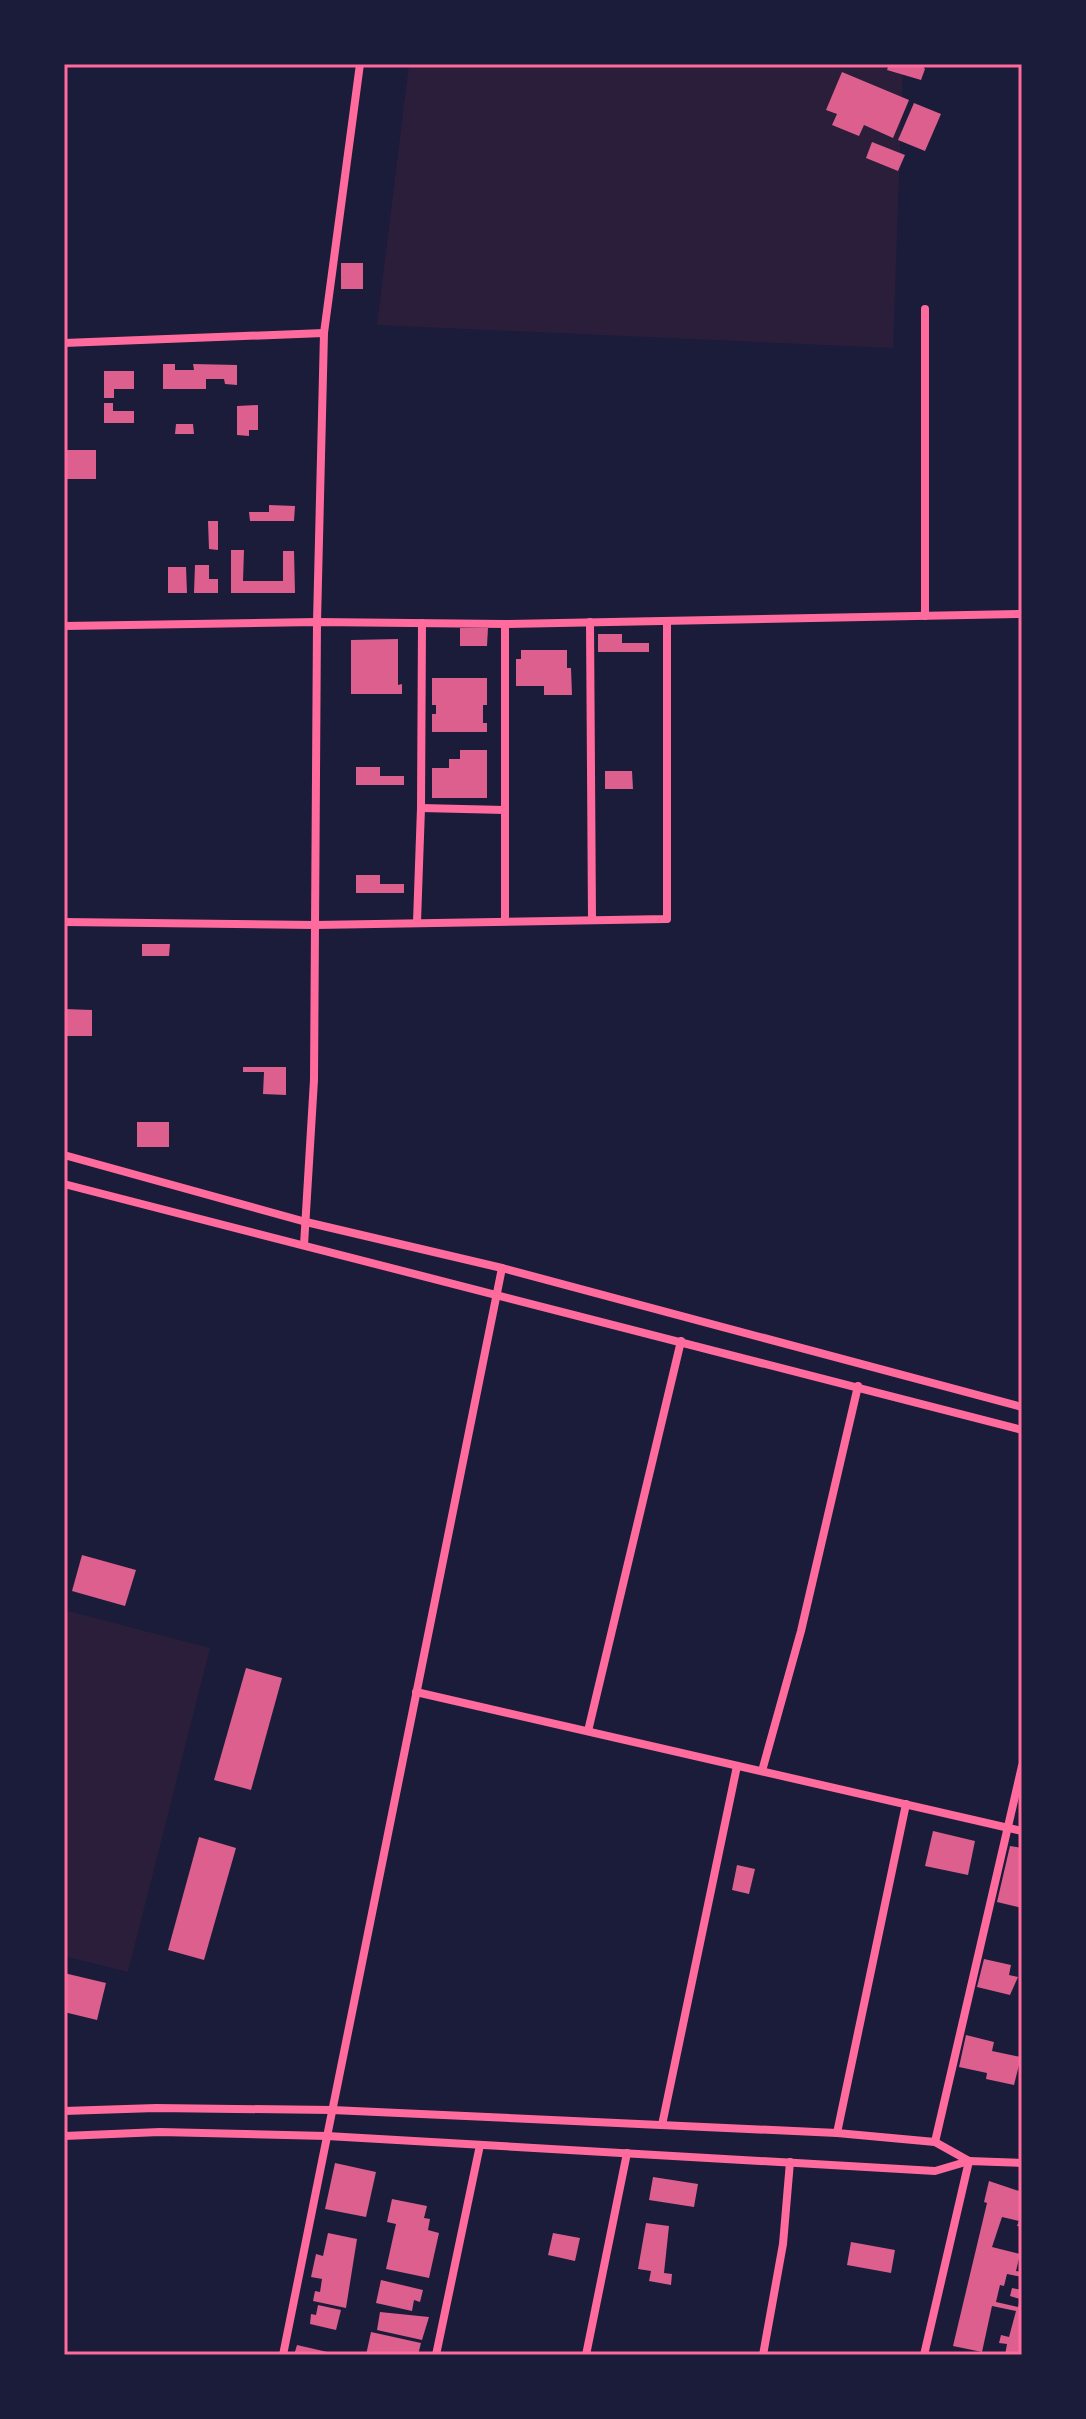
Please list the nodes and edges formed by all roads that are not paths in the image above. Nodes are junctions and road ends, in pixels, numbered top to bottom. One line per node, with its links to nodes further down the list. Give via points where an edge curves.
1 (360, 64): 3 (street)
2 (925, 309): 6 (street)
3 (324, 333): 4 (street); 8 (street)
4 (64, 343)
5 (1022, 614): 6 (street)
6 (925, 616): 7 (street)
7 (667, 621): 9 (street); 15 (street, via 667,919)
8 (317, 622): 10 (street); 12 (street); 19 (street)
9 (590, 622): 11 (street); 15 (street)
10 (422, 623): 11 (street); 13 (street)
11 (505, 624): 14 (street)
12 (64, 626)
13 (421, 808): 14 (street); 18 (street)
14 (505, 810): 16 (street)
15 (592, 919): 16 (street)
16 (505, 920): 18 (street)
17 (64, 922): 19 (street)
18 (417, 922): 19 (street)
19 (315, 925): 22 (street)
20 (64, 1155): 22 (street)
21 (64, 1184): 23 (street)
22 (306, 1222): 23 (street); 24 (street)
23 (304, 1245): 25 (street)
24 (502, 1268): 25 (street); 28 (street)
25 (495, 1294): 26 (street); 30 (street)
26 (681, 1341): 27 (street); 31 (street)
27 (858, 1386): 29 (street); 34 (street)
28 (1022, 1407)
29 (1022, 1430)
30 (416, 1692): 31 (street); 38 (street)
31 (588, 1731): 32 (street)
32 (737, 1766): 34 (street); 40 (street)
33 (1022, 1766): 36 (street)
34 (762, 1771): 35 (street)
35 (906, 1804): 36 (street); 41 (street)
36 (1008, 1828): 37 (street); 44 (street)
37 (1022, 1831)
38 (332, 2110): 39 (street); 40 (street); 43 (street)
39 (64, 2111)
40 (662, 2125): 41 (street)
41 (837, 2133): 44 (street)
42 (64, 2136): 43 (street)
43 (327, 2136): 45 (street); 50 (street)
44 (935, 2142): 47 (street)
45 (480, 2145): 46 (street); 51 (street)
46 (627, 2153): 48 (street); 52 (street)
47 (969, 2161): 48 (street, via 935,2171); 49 (street); 54 (street)
48 (790, 2162): 53 (street, via 783,2244)
49 (1022, 2163)
50 (283, 2355)
51 (436, 2355)
52 (586, 2355)
53 (763, 2355)
54 (924, 2355)

